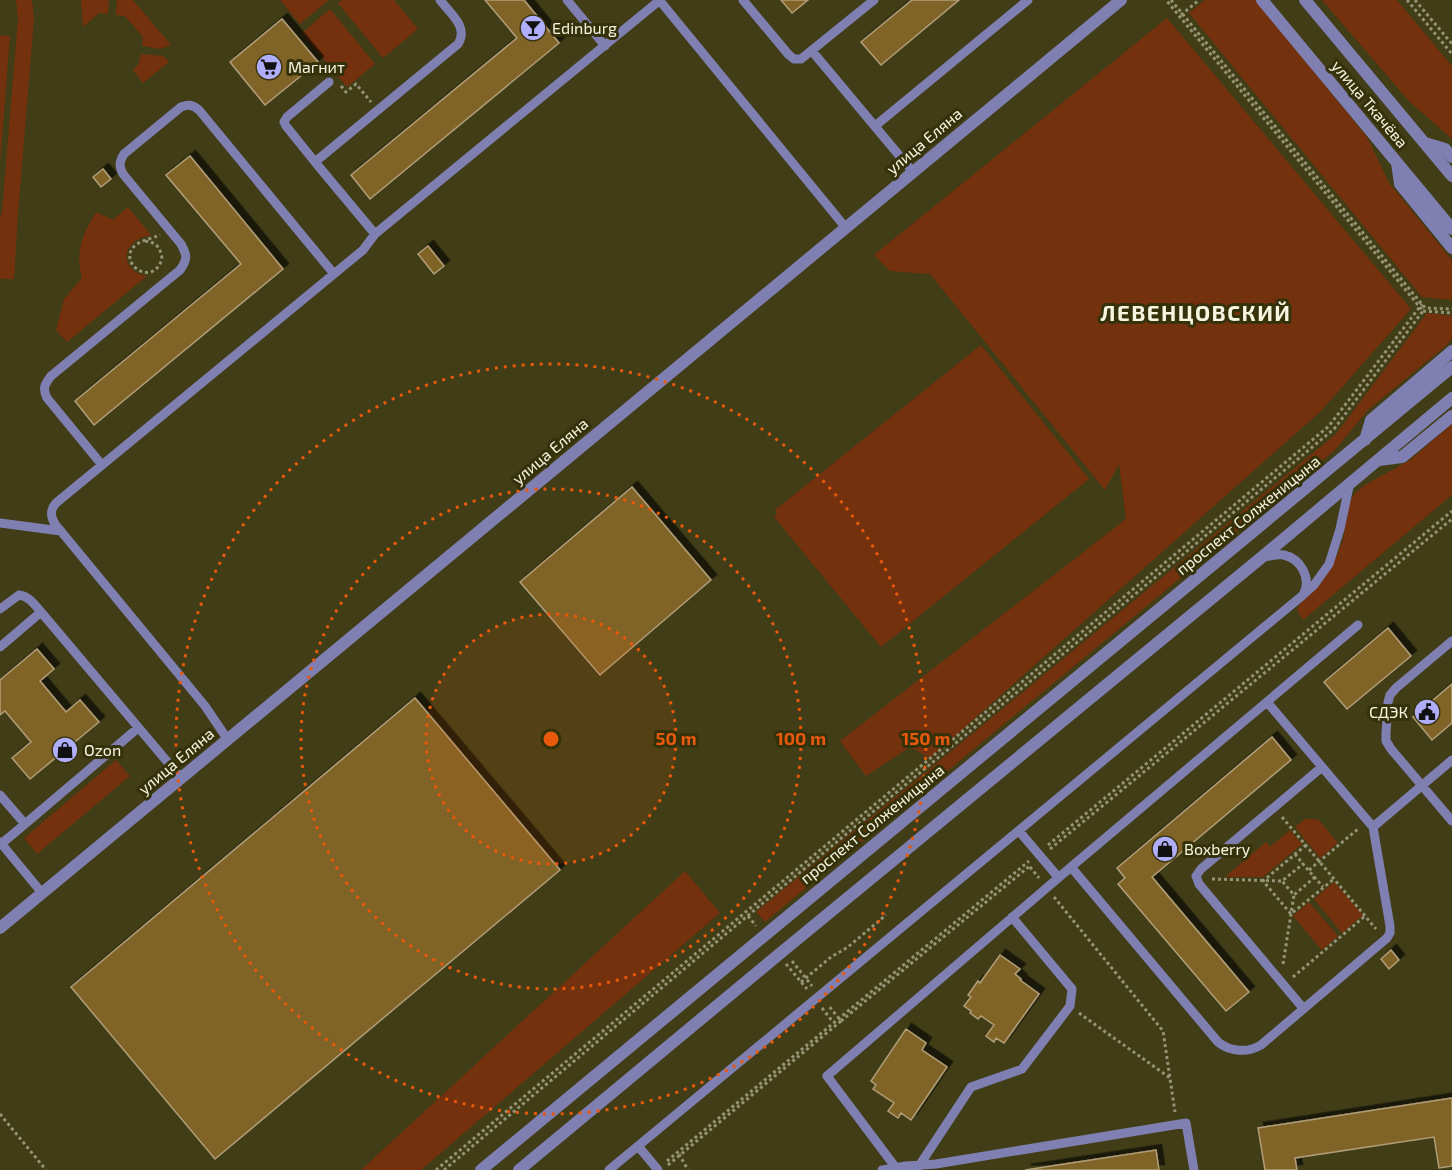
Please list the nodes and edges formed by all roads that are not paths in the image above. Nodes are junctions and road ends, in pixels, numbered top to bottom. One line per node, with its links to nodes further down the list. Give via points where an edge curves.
1 (440, 0): 16 (lane, via 463,31 458,44)
2 (567, 0): 10 (lane)
3 (660, 0): 10 (lane); 20 (lane)
4 (743, 0): 11 (lane, via 794,59 801,60)
5 (874, 0): 11 (lane)
6 (1028, 0): 13 (lane)
7 (1121, 0): 18 (street, улица Еляна)
8 (1262, 0): 17 (street, улица Ткачёва)
9 (1305, 0): 14 (street, улица Ткачёва)
10 (605, 46): 22 (lane)
11 (812, 51): 13 (lane)
12 (329, 82): 16 (lane, via 284,122)
13 (875, 126): 18 (lane)
14 (1424, 143): 15 (street, via 1445,149); 19 (street, улица Ткачёва)
15 (1452, 157)
16 (315, 162): 22 (lane)
17 (1397, 162): 21 (street, улица Ткачёва); 23 (street, via 1400,184)
18 (913, 172): 20 (street, улица Еляна)
19 (1452, 176)
20 (846, 228): 44 (street, улица Еляна)
21 (1452, 229)
22 (375, 234): 24 (lane, via 363,250)
23 (1452, 248)
24 (334, 274): 31 (lane); 31 (lane, via 193,105 182,107 124,154 120,167 123,174 186,253 180,270 45,383 46,398)
25 (1452, 351): 29 (street, via 1371,420)
26 (1452, 368): 29 (street, проспект Солженицына)
27 (1452, 398): 30 (street)
28 (1452, 416): 30 (street, via 1402,457)
29 (1365, 440): 65 (street, проспект Солженицына)
30 (1378, 460): 32 (street)
31 (102, 465): 34 (lane, via 53,507 51,518)
32 (1350, 482): 35 (street); 36 (lane, via 1329,564)
33 (0, 523): 34 (lane)
34 (61, 531): 44 (lane, via 205,706)
35 (1262, 557): 36 (lane, via 1277,554 1298,562 1306,575); 66 (street)
36 (1304, 595): 53 (lane)
37 (0, 609): 38 (lane, via 24,595)
38 (41, 612): 41 (lane); 43 (lane)
39 (1358, 626): 42 (lane)
40 (1452, 641): 48 (lane, via 1396,688 1388,702 1386,741)
41 (0, 647)
42 (1267, 702): 46 (lane); 55 (lane)
43 (138, 728): 47 (lane); 51 (lane)
44 (228, 740): 47 (street, улица Еляна)
45 (1452, 760): 48 (lane)
46 (1322, 767): 52 (lane); 60 (lane, via 1196,876)
47 (182, 778): 57 (street, улица Еляна)
48 (1422, 786): 50 (lane); 52 (lane)
49 (0, 795): 51 (lane)
50 (1452, 821)
51 (25, 824): 54 (lane)
52 (1370, 824): 60 (lane, via 1390,933)
53 (1019, 831): 56 (lane); 61 (lane)
54 (0, 844): 57 (lane)
55 (1071, 867): 56 (lane); 60 (lane, via 1224,1047 1254,1049)
56 (1058, 877): 58 (lane)
57 (42, 893): 59 (street, улица Еляна)
58 (1012, 917): 62 (lane, via 1072,988 1070,1006 1022,1069 971,1087); 64 (lane, via 827,1076)
59 (0, 928)
60 (1304, 1008)
61 (638, 1146): 67 (lane); 68 (lane)
62 (919, 1166): 63 (lane); 64 (lane)
63 (936, 1167): 70 (lane, via 1186,1123)
64 (896, 1168): 69 (lane)
65 (481, 1170)
66 (519, 1170)
67 (609, 1170)
68 (658, 1170)
69 (882, 1170)
70 (1194, 1170)

